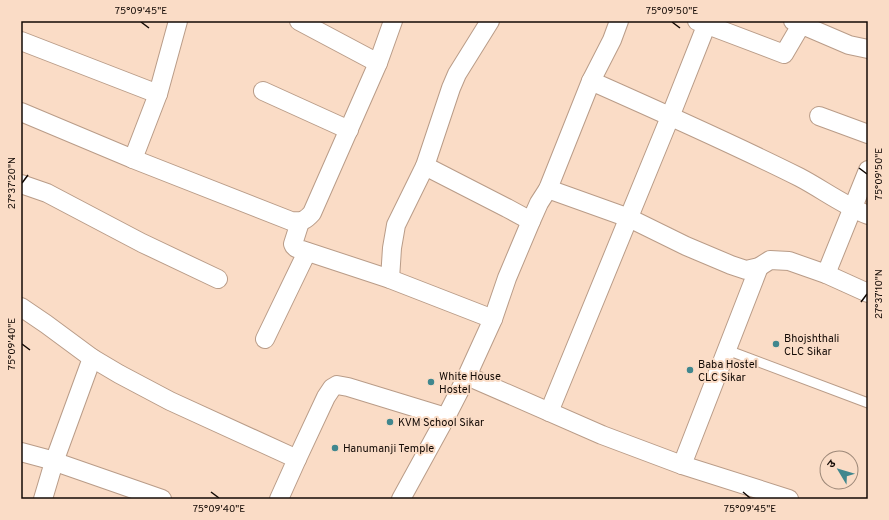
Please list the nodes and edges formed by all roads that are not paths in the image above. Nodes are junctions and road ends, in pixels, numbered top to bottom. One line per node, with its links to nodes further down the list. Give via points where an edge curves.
1 (178, 21): 13 (street)
2 (299, 21): 10 (street)
3 (393, 21): 10 (street)
4 (490, 21): 20 (street, via 457,74)
5 (619, 21): 11 (street)
6 (704, 22): 7 (street, via 784,54); 16 (street)
7 (797, 23): 9 (street, via 849,45)
8 (21, 40): 13 (street)
9 (868, 49)
10 (378, 63): 17 (street)
11 (591, 81): 16 (street); 23 (street)
12 (263, 91): 17 (street)
13 (158, 94): 19 (street)
14 (21, 112): 19 (street)
15 (819, 116): 18 (street)
16 (670, 117): 24 (street, via 800,178); 25 (street)
17 (349, 130): 26 (street, via 312,212 307,219)
18 (868, 134)
19 (133, 159): 26 (street, via 291,221)
20 (425, 166): 27 (street); 32 (street, via 396,225)
21 (868, 170): 24 (street)
22 (21, 184): 31 (street, via 47,193)
23 (548, 189): 25 (street); 27 (street)
24 (860, 212): 30 (street)
25 (629, 218): 29 (street, via 731,265 746,270); 41 (street)
26 (300, 222): 28 (street, via 293,244)
27 (531, 222): 35 (street)
28 (307, 252): 32 (street); 36 (street)
29 (759, 267): 30 (street, via 770,260 789,261); 37 (street)
30 (826, 274): 33 (street)
31 (218, 279)
32 (390, 279): 35 (street)
33 (868, 293)
34 (21, 307): 38 (street)
35 (493, 319): 39 (street)
36 (265, 338)
37 (727, 350): 40 (lane); 46 (street)
38 (92, 358): 44 (street, via 170,401); 45 (street)
39 (467, 376): 41 (street); 42 (street)
40 (868, 403)
41 (549, 412): 46 (street)
42 (446, 418): 44 (street, via 338,385 332,388 326,397); 50 (street)
43 (21, 452): 45 (street)
44 (297, 459): 49 (street)
45 (54, 462): 47 (street); 48 (street)
46 (682, 465): 51 (street)
47 (43, 499)
48 (162, 499)
49 (279, 499)
50 (401, 499)
51 (789, 499)

